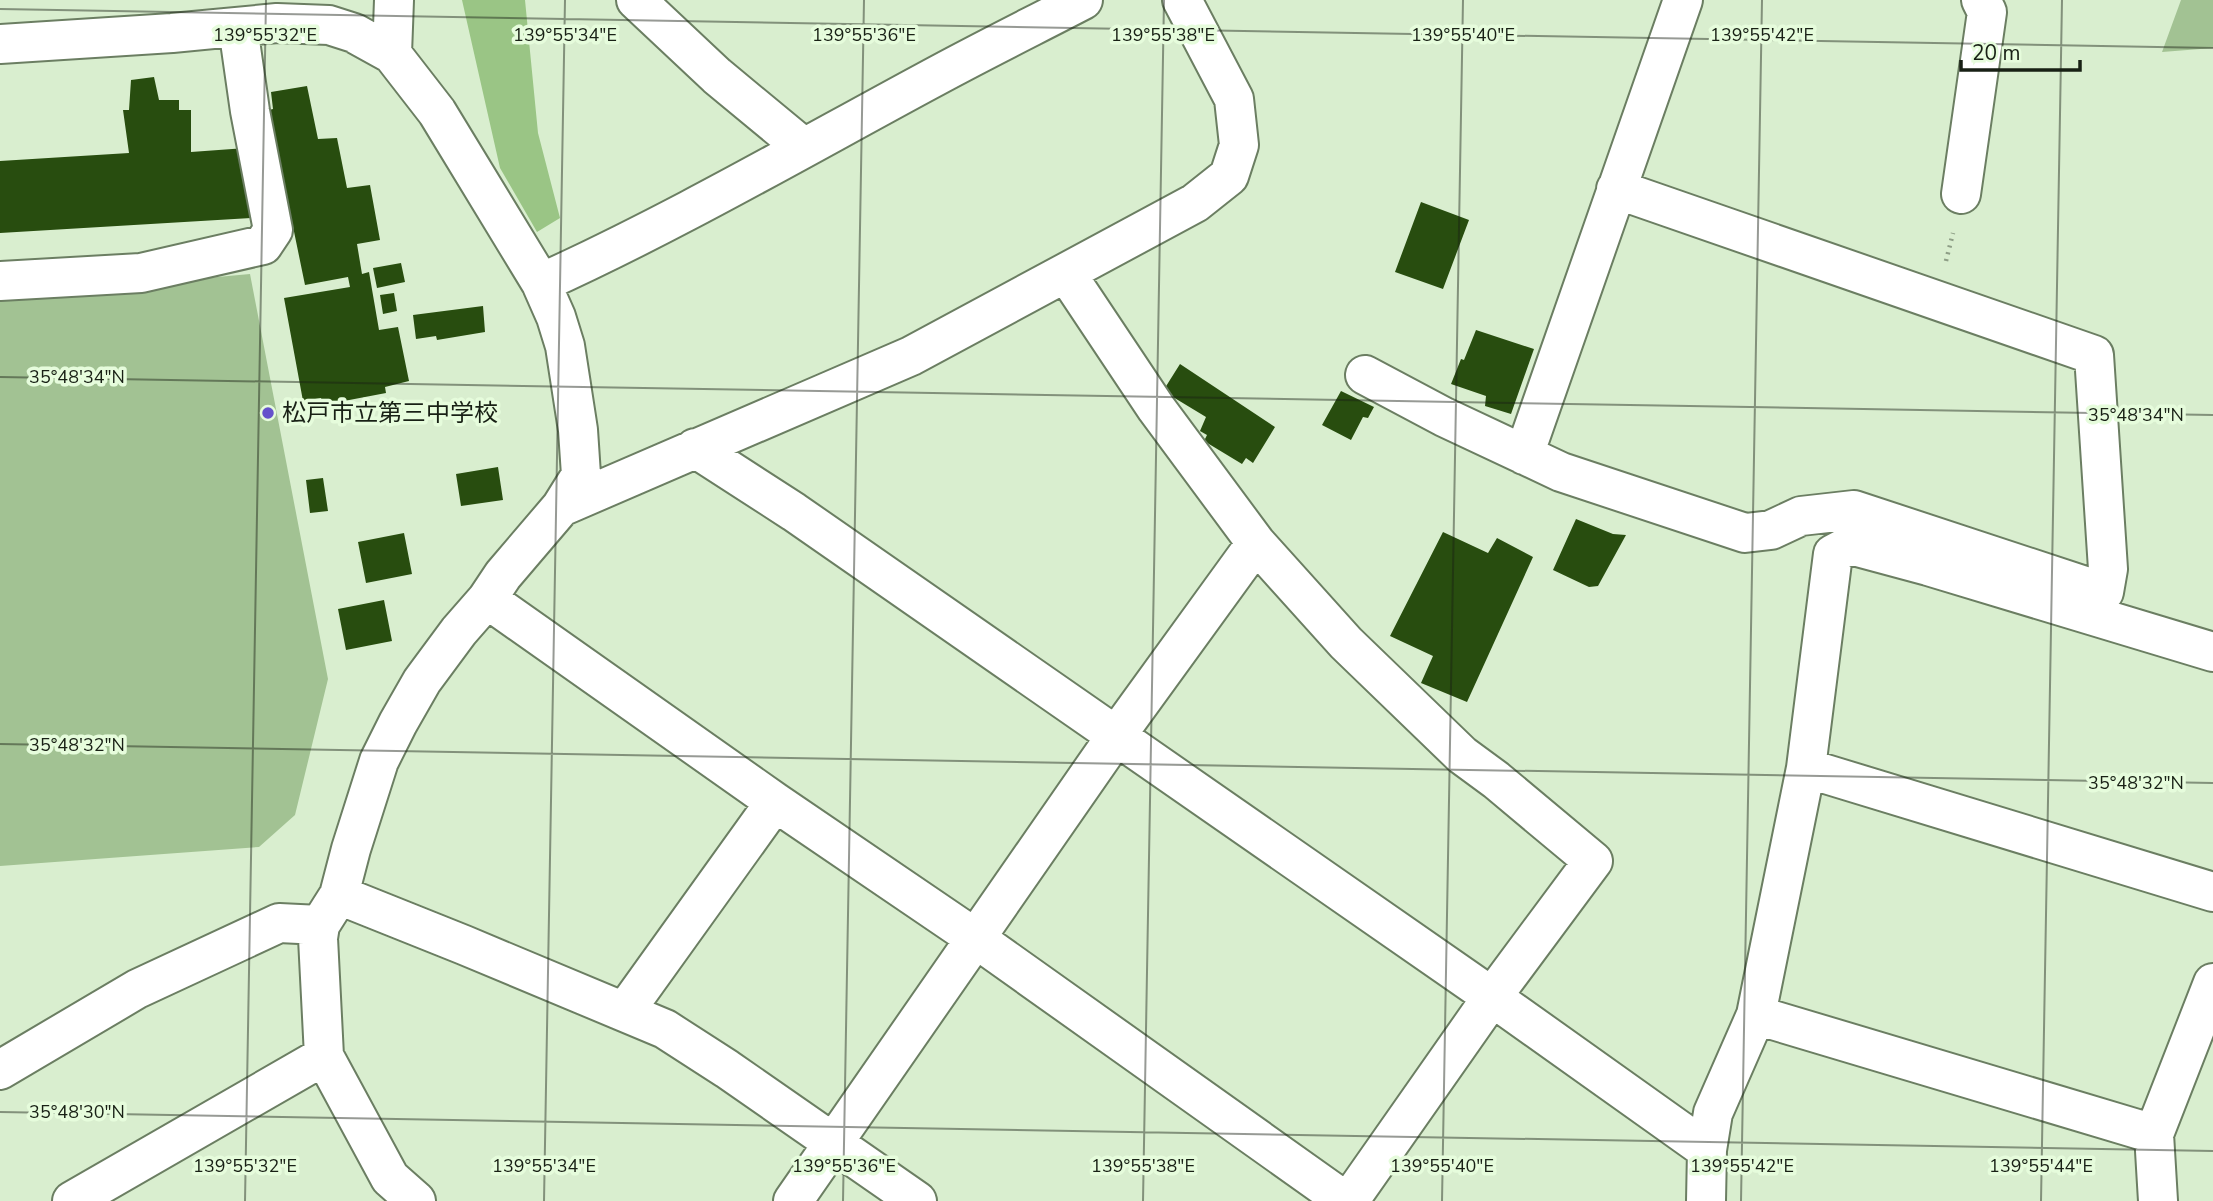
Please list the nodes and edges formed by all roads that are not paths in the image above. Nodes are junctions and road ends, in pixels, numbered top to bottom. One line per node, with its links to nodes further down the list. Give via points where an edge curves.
1 (394, 0): 10 (street)
2 (636, 0): 11 (street)
3 (1083, 0): 11 (street)
4 (1182, 0): 14 (street, via 1234,99 1239,145 1230,176 1195,203)
5 (1683, 0): 12 (street)
6 (1981, 0): 13 (street, via 1987,12)
7 (170, 16): 8 (street); 9 (street)
8 (238, 27): 10 (street, via 328,25); 15 (street, via 273,230 263,245 141,273)
9 (0, 44)
10 (392, 54): 16 (street, via 437,112)
11 (804, 148): 16 (street)
12 (1616, 189): 19 (street); 22 (street, via 2094,355 2109,569)
13 (1961, 194)
14 (1066, 273): 18 (street, via 911,356); 21 (street, via 1156,408)
15 (0, 281)
16 (541, 283): 20 (street, via 565,346 578,430 581,475)
17 (1364, 375): 19 (street)
18 (695, 448): 20 (street); 26 (street)
19 (1524, 455): 22 (street, via 1561,472 1745,533 1771,530 1801,516 1854,510)
20 (561, 507): 23 (street)
21 (1256, 543): 26 (street); 33 (street, via 1346,643 1462,755 1592,861)
22 (2104, 593): 24 (street)
23 (487, 599): 28 (street); 30 (street, via 422,681 393,733 379,761)
24 (2213, 626)
25 (2213, 652): 27 (street, via 1850,545 1833,554)
26 (1116, 736): 31 (street); 33 (street)
27 (1806, 768): 29 (street); 35 (street)
28 (775, 802): 31 (street); 34 (street)
29 (2213, 892)
30 (329, 910): 34 (street); 36 (street, via 318,938); 37 (street, via 279,923 137,989)
31 (975, 938): 39 (street); 45 (street)
32 (2213, 983): 38 (street)
33 (1492, 997): 40 (street); 45 (street)
34 (625, 1011): 39 (street, via 675,1036)
35 (1756, 1015): 38 (street); 40 (street, via 1713,1113)
36 (324, 1056): 41 (street); 42 (street, via 390,1178)
37 (0, 1070)
38 (2154, 1134): 47 (street)
39 (834, 1143): 43 (street); 44 (street)
40 (1707, 1150): 46 (street)
41 (72, 1201)
42 (416, 1201)
43 (793, 1201)
44 (917, 1201)
45 (1347, 1201)
46 (1706, 1201)
47 (2158, 1201)

